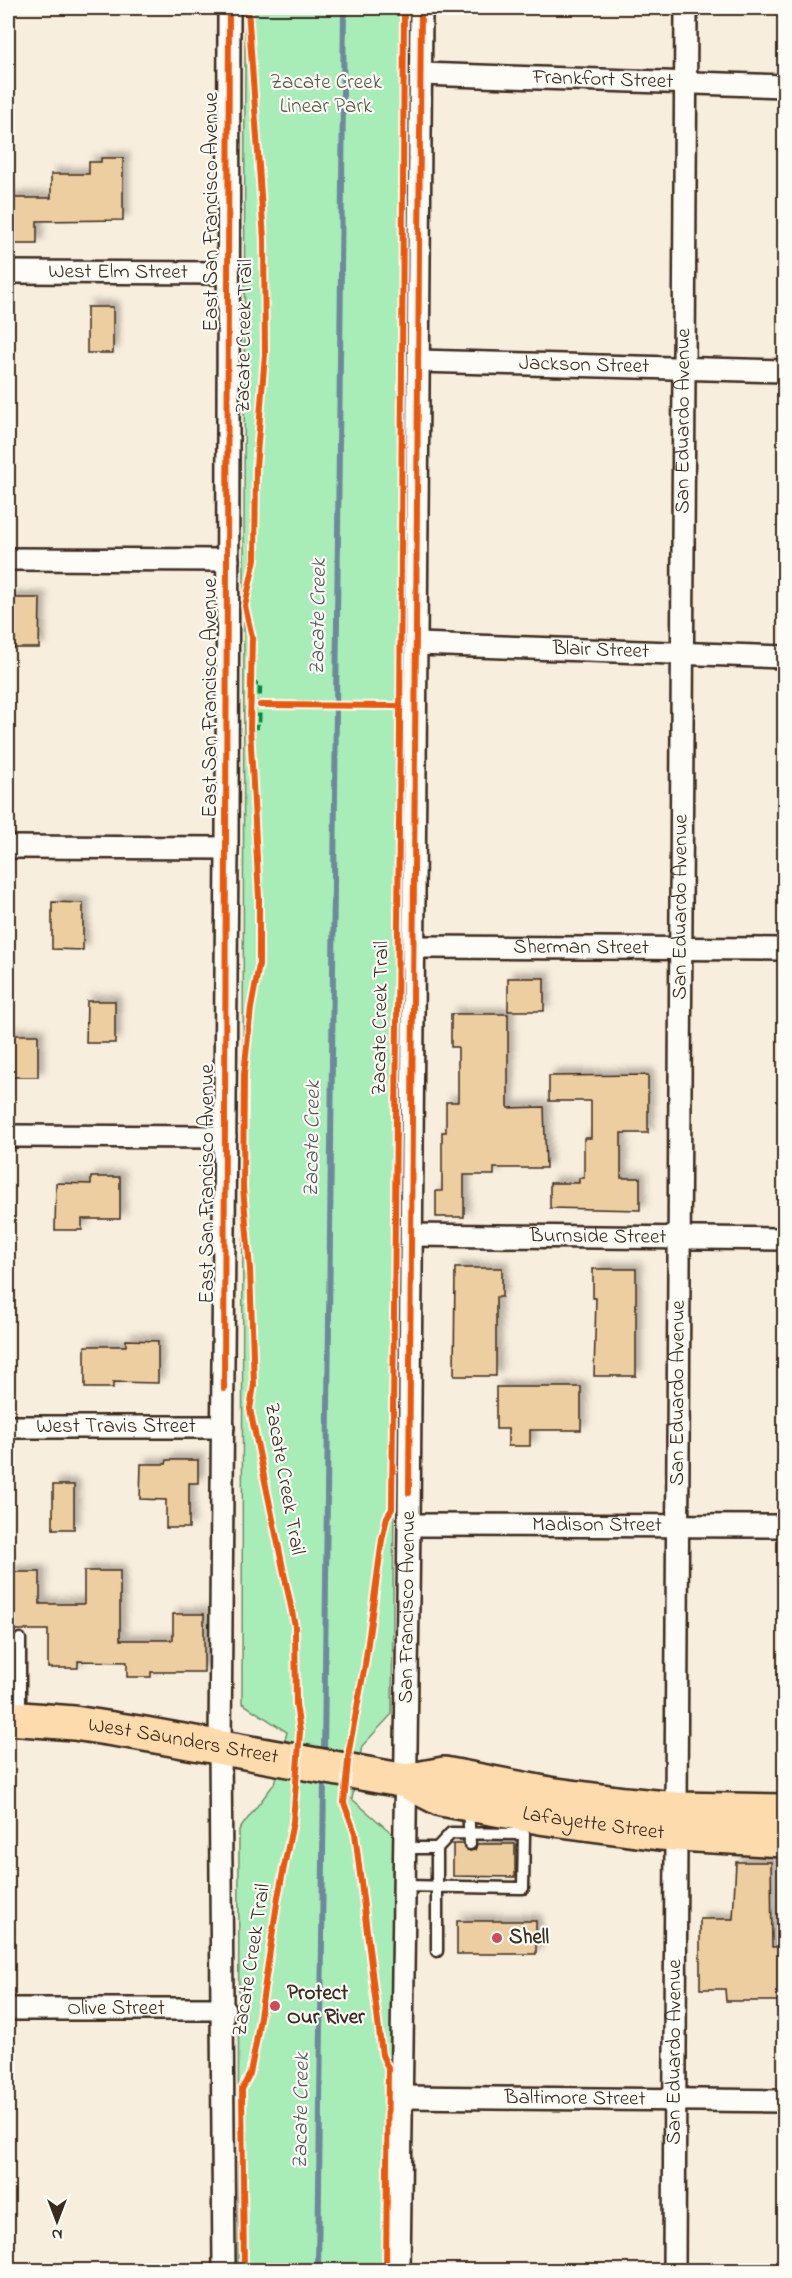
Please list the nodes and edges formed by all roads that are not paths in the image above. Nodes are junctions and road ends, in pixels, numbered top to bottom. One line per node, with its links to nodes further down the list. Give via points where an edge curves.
1 (229, 8): 8 (street, East San Francisco Avenue)
2 (421, 8): 4 (street, San Francisco Avenue)
3 (686, 8): 5 (street, San Eduardo Avenue)
4 (421, 74): 5 (street, Frankfort Street); 9 (street, San Francisco Avenue)
5 (685, 84): 6 (street, Frankfort Street); 10 (street, San Eduardo Avenue)
6 (784, 86)
7 (8, 272): 8 (street, West Elm Street)
8 (228, 273): 13 (street, East San Francisco Avenue)
9 (419, 361): 10 (street, Jackson Street); 14 (street, San Francisco Avenue)
10 (683, 368): 11 (street, Jackson Street); 15 (street, San Eduardo Avenue)
11 (784, 370)
12 (8, 559): 13 (street)
13 (228, 560): 18 (street, East San Francisco Avenue)
14 (418, 644): 15 (street, Blair Street); 19 (street, San Francisco Avenue)
15 (681, 651): 16 (street, Blair Street); 20 (street, San Eduardo Avenue)
16 (784, 657)
17 (8, 847): 18 (street)
18 (227, 848): 23 (street, East San Francisco Avenue)
19 (415, 947): 20 (street, Sherman Street); 24 (street, San Francisco Avenue)
20 (679, 949): 21 (street, Sherman Street); 25 (street, San Eduardo Avenue)
21 (784, 949)
22 (8, 1136): 23 (street)
23 (225, 1137): 28 (street, East San Francisco Avenue)
24 (412, 1235): 25 (street, Burnside Street); 29 (street, San Francisco Avenue)
25 (678, 1238): 26 (street, Burnside Street); 30 (street, San Eduardo Avenue)
26 (784, 1239)
27 (8, 1427): 28 (street, West Travis Street)
28 (223, 1427): 34 (street, East San Francisco Avenue)
29 (409, 1525): 30 (street, Madison Street); 36 (street, San Francisco Avenue)
30 (678, 1526): 31 (street, Madison Street); 38 (street, San Eduardo Avenue)
31 (784, 1526)
32 (20, 1639): 33 (lane)
33 (14, 1718): 34 (main road, West Saunders Street, via 74,1723)
34 (220, 1748): 35 (main road, West Saunders Street); 48 (street, East San Francisco Avenue)
35 (357, 1772): 36 (main road, Lafayette Street)
36 (406, 1781): 38 (main road, Lafayette Street, via 444,1774); 40 (main road, Lafayette Street, via 441,1798); 42 (street, San Francisco Avenue)
37 (784, 1811): 38 (main road, Lafayette Street)
38 (676, 1822): 39 (main road, Lafayette Street, via 613,1828); 41 (main road, Lafayette Street); 50 (street, San Eduardo Avenue)
39 (524, 1824): 40 (main road, Lafayette Street); 40 (lane, via 495,1839); 45 (lane, via 523,1888 496,1882)
40 (470, 1827): 43 (lane, via 451,1833)
41 (784, 1840)
42 (405, 1848): 43 (lane); 44 (street, San Francisco Avenue)
43 (437, 1848): 45 (lane)
44 (404, 1886): 45 (lane); 49 (street, San Francisco Avenue)
45 (438, 1887): 46 (lane)
46 (437, 1951)
47 (8, 2009): 48 (street, Olive Street)
48 (224, 2009): 52 (street, East San Francisco Avenue)
49 (400, 2097): 50 (street, Baltimore Street); 53 (street, San Francisco Avenue)
50 (676, 2100): 51 (street, Baltimore Street); 54 (street, San Eduardo Avenue)
51 (784, 2101)
52 (224, 2271)
53 (399, 2271)
54 (674, 2271)

